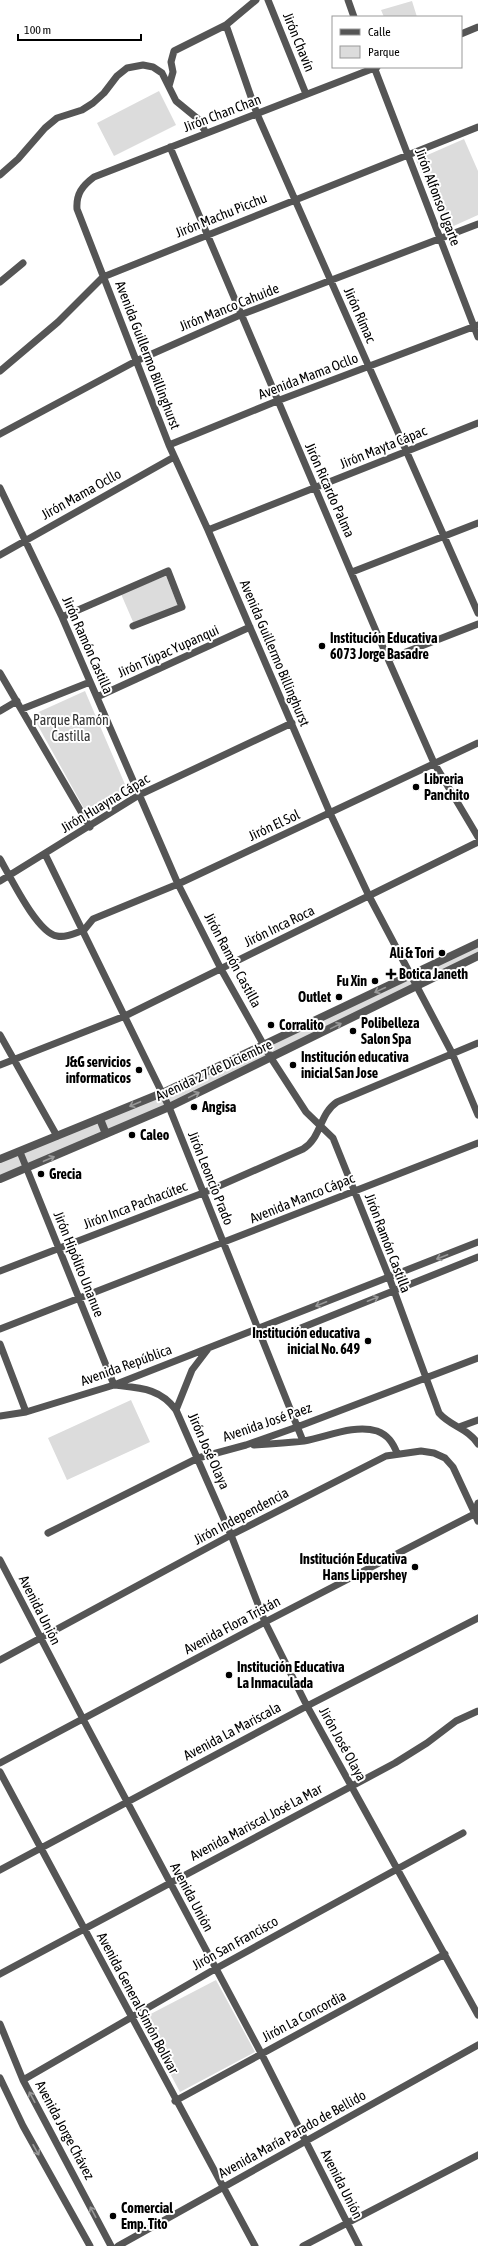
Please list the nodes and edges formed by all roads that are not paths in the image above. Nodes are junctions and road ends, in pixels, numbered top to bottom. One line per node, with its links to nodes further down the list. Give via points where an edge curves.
1 (256, 0): 5 (street)
2 (268, 0): 11 (street, Jirón Chavín)
3 (348, 0): 4 (street)
4 (354, 16)
5 (226, 25): 10 (street, via 174,51); 12 (street, Jirón Rímac)
6 (478, 27): 7 (street)
7 (462, 34)
8 (372, 68): 11 (street, Jirón Chan Chan)
9 (375, 68): 16 (street, Jirón Alfonso Ugarte)
10 (169, 86): 14 (street, via 176,101 198,119); 17 (street, via 162,73 153,67 143,65 127,68 116,76 93,103 82,110 57,118 44,128 18,159)
11 (306, 94): 12 (street, Jirón Chan Chan)
12 (257, 114): 14 (street, Jirón Chan Chan); 19 (street, Jirón Rímac)
13 (478, 127): 16 (street, Jirón Machu Picchu)
14 (206, 133): 15 (street, Jirón Chan Chan)
15 (170, 147): 18 (street, Jirón Chan Chan, via 94,177); 21 (street, Jirón Ricardo Palma)
16 (408, 155): 19 (street, Jirón Machu Picchu); 22 (street, Jirón Alfonso Ugarte)
17 (0, 175)
18 (80, 190): 24 (street, Avenida Guillermo Billinghurst, via 76,200 77,209)
19 (295, 200): 21 (street, Jirón Machu Picchu); 25 (street, Jirón Rímac)
20 (478, 224): 22 (street, Jirón Manco Cahuide)
21 (206, 235): 24 (street, Jirón Machu Picchu); 27 (street, Jirón Ricardo Palma)
22 (440, 239): 25 (street, Jirón Manco Cahuide); 28 (street, Jirón Alfonso Ugarte)
23 (23, 263): 26 (street)
24 (103, 277): 30 (street, Avenida Guillermo Billinghurst); 32 (street, Jirón Machu Picchu, via 58,322)
25 (331, 280): 27 (street, Jirón Manco Cahuide); 31 (street, Jirón Rímac)
26 (0, 282)
27 (240, 316): 30 (street, Jirón Manco Cahuide); 33 (street, Jirón Ricardo Palma)
28 (476, 326): 29 (street, Jirón Alfonso Ugarte); 31 (street, Avenida Mama Ocllo)
29 (478, 337)
30 (136, 361): 35 (street, Jirón Manco Cahuide); 36 (street, Avenida Guillermo Billinghurst)
31 (369, 367): 33 (street, Avenida Mama Ocllo); 37 (street, Jirón Rímac)
32 (0, 371)
33 (277, 401): 36 (street, Avenida Mama Ocllo); 40 (street, Jirón Ricardo Palma)
34 (478, 423): 37 (street, Jirón Mayta Cápac)
35 (0, 434)
36 (169, 445): 38 (street, Avenida Guillermo Billinghurst)
37 (406, 452): 40 (street, Jirón Mayta Cápac); 43 (street, Jirón Rímac)
38 (174, 456): 42 (street, Avenida Guillermo Billinghurst); 44 (street, Jirón Mama Ocllo)
39 (0, 488): 44 (street, Jirón Ramón Castilla)
40 (316, 488): 42 (street, Jirón Mayta Cápac); 46 (street, Jirón Ricardo Palma)
41 (478, 523): 43 (street)
42 (208, 530): 51 (street, Avenida Guillermo Billinghurst)
43 (444, 536): 46 (street); 47 (street, Jirón Rímac)
44 (26, 540): 45 (street, Jirón Mama Ocllo); 48 (street, Jirón Ramón Castilla)
45 (0, 555)
46 (352, 572): 52 (street, Jirón Ricardo Palma)
47 (478, 613)
48 (62, 617): 50 (street, via 168,572 182,607); 54 (street, Jirón Ramón Castilla)
49 (478, 624): 52 (street)
50 (133, 626)
51 (250, 628): 55 (street, Jirón Túpac Yupanqui); 59 (street, Avenida Guillermo Billinghurst)
52 (388, 659): 61 (street, Jirón Ricardo Palma)
53 (0, 673): 56 (street)
54 (90, 682): 55 (street, Jirón Ramón Castilla); 57 (street)
55 (97, 697): 62 (street, Jirón Ramón Castilla)
56 (17, 701): 57 (street); 58 (street)
57 (22, 709): 64 (street)
58 (0, 711)
59 (292, 723): 62 (street, Jirón Huayna Cápac); 63 (street, Avenida Guillermo Billinghurst)
60 (478, 744): 61 (street, Jirón El Sol)
61 (434, 763): 63 (street, Jirón El Sol); 65 (street, Jirón Ricardo Palma)
62 (139, 795): 64 (street, Jirón Huayna Cápac); 71 (street, Jirón Ramón Castilla)
63 (330, 813): 71 (street, Jirón El Sol); 72 (street, Avenida Guillermo Billinghurst)
64 (90, 827): 67 (street, Jirón Huayna Cápac)
65 (478, 837)
66 (478, 842): 72 (street, Jirón Inca Roca)
67 (45, 854): 69 (street, Jirón Huayna Cápac); 73 (street, Jirón Leoncio Prado)
68 (0, 859): 69 (street)
69 (10, 876): 70 (street, Jirón Huayna Cápac); 73 (street, via 44,930 57,936)
70 (0, 881)
71 (178, 884): 73 (street, Jirón El Sol, via 93,919); 76 (street, Jirón Ramón Castilla)
72 (369, 896): 76 (street, Jirón Inca Roca); 77 (street, Avenida Guillermo Billinghurst)
73 (84, 930): 79 (street, Jirón Leoncio Prado)
74 (478, 943): 77 (street, Avenida 27 de Diciembre)
75 (478, 956): 78 (street, Avenida 27 de Diciembre)
76 (221, 969): 79 (street, Jirón Inca Roca); 82 (street, Jirón Ramón Castilla)
77 (411, 976): 78 (street, Avenida Guillermo Billinghurst); 82 (street, Avenida 27 de Diciembre, one-way to 82)
78 (416, 986): 83 (street, Avenida Guillermo Billinghurst); 84 (street, Avenida 27 de Diciembre, one-way to 78)
79 (125, 1016): 85 (street, Jirón Inca Roca); 87 (street, Jirón Leoncio Prado)
80 (0, 1035): 85 (street)
81 (478, 1043): 83 (street, Jirón Inca Pachacútec)
82 (264, 1045): 84 (street, Jirón Ramón Castilla); 87 (street, Avenida 27 de Diciembre)
83 (452, 1053): 89 (street, Avenida Guillermo Billinghurst); 91 (street, Jirón Inca Pachacútec, via 337,1102 327,1110)
84 (270, 1058): 88 (street, Avenida 27 de Diciembre, one-way to 84); 91 (street, Jirón Ramón Castilla, via 306,1112)
85 (15, 1059): 86 (street, Jirón Inca Roca); 93 (street)
86 (0, 1065)
87 (162, 1093): 88 (street, Jirón Leoncio Prado); 90 (street, Avenida 27 de Diciembre, one-way to 90)
88 (169, 1107): 92 (street, Avenida 27 de Diciembre); 100 (street, Jirón Leoncio Prado)
89 (478, 1115)
90 (100, 1119): 92 (street); 93 (street, Avenida 27 de Diciembre)
91 (321, 1128): 99 (street, Jirón Ramón Castilla, via 333,1138); 100 (street, Jirón Inca Pachacútec, via 315,1139 303,1149)
92 (106, 1134): 97 (street, Avenida 27 de Diciembre, one-way to 92)
93 (57, 1136): 95 (street, Avenida 27 de Diciembre)
94 (478, 1143): 99 (street, Avenida Manco Cápac)
95 (20, 1152): 96 (street, Avenida 27 de Diciembre); 97 (street, Jirón Hipólito Unanue)
96 (0, 1160)
97 (27, 1168): 98 (street, Avenida 27 de Diciembre); 103 (street, Jirón Hipólito Unanue)
98 (0, 1179)
99 (354, 1191): 102 (street, Avenida Manco Cápac); 106 (street, Jirón Ramón Castilla)
100 (203, 1193): 102 (street, Jirón Leoncio Prado); 103 (street, Jirón Inca Pachacútec)
101 (478, 1242): 106 (street, Avenida República, one-way to 106)
102 (223, 1244): 108 (street, Avenida Manco Cápac); 110 (street, Jirón Leoncio Prado)
103 (59, 1248): 105 (street, Jirón Inca Pachacútec); 108 (street, Jirón Hipólito Unanue)
104 (478, 1257): 107 (street, Avenida República)
105 (0, 1271)
106 (389, 1277): 107 (street, Jirón Ramón Castilla); 110 (street, Avenida República, one-way to 110)
107 (394, 1291): 110 (street, Avenida República, one-way to 107, via 286,1334); 114 (street, Jirón Ramón Castilla)
108 (79, 1299): 109 (street, Avenida Manco Cápac); 115 (street, Jirón Hipólito Unanue)
109 (0, 1329)
110 (257, 1330): 112 (street, Avenida República); 120 (street, Jirón Leoncio Prado)
111 (0, 1344): 117 (street)
112 (208, 1349): 115 (street, Avenida República); 116 (street, Jirón José Olaya, via 192,1370)
113 (478, 1358): 114 (street, Avenida José Paez)
114 (425, 1378): 120 (street, Avenida José Paez); 121 (street, Jirón Ramón Castilla, via 439,1413 445,1420)
115 (114, 1385): 116 (street, Jirón José Olaya, via 152,1391 168,1399); 117 (street, Avenida República)
116 (176, 1410): 126 (street, Jirón José Olaya)
117 (26, 1412): 118 (street, Avenida República)
118 (0, 1416)
119 (478, 1420): 121 (street)
120 (297, 1427): 122 (street, Jirón Leoncio Prado); 124 (street, Avenida José Paez)
121 (459, 1427): 123 (street, Jirón Ramón Castilla, via 468,1432)
122 (303, 1441): 124 (street); 125 (street, via 358,1429 377,1431 392,1442)
123 (478, 1444)
124 (246, 1445): 126 (street, Avenida José Paez)
125 (397, 1453): 128 (street, Jirón Independencia, via 421,1451 445,1458 453,1468); 130 (street, Jirón Independencia, via 376,1460)
126 (198, 1458): 129 (street, Avenida José Paez); 130 (street, Jirón José Olaya)
127 (478, 1504): 128 (street)
128 (477, 1516): 133 (street, Avenida Flora Tristán)
129 (48, 1533)
130 (231, 1535): 133 (street, Jirón José Olaya); 134 (street, Jirón Independencia)
131 (0, 1560): 134 (street, Avenida Unión)
132 (478, 1618): 136 (street, Avenida La Mariscala)
133 (265, 1622): 136 (street, Jirón José Olaya); 138 (street, Avenida Flora Tristán)
134 (41, 1640): 135 (street, Jirón Independencia); 138 (street, Avenida Unión)
135 (0, 1660)
136 (307, 1706): 141 (street, Jirón José Olaya); 142 (street, Avenida La Mariscala)
137 (478, 1711): 141 (street, Avenida Mariscal José La Mar, via 456,1721 395,1763)
138 (83, 1719): 139 (street, Avenida Flora Tristán); 142 (street, Avenida Unión)
139 (0, 1763)
140 (0, 1772): 144 (street, Avenida General Simón Bolívar)
141 (352, 1786): 145 (street, Jirón José Olaya); 147 (street, Avenida Mariscal José La Mar)
142 (127, 1801): 144 (street, Avenida La Mariscala); 147 (street, Avenida Unión)
143 (463, 1833): 145 (street, Jirón San Francisco)
144 (40, 1848): 146 (street, Avenida La Mariscala); 148 (street, Avenida General Simón Bolívar)
145 (398, 1869): 149 (street, Jirón José Olaya); 150 (street, Jirón San Francisco)
146 (0, 1870)
147 (170, 1883): 148 (street, Avenida Mariscal José La Mar); 150 (street, Avenida Unión)
148 (85, 1930): 151 (street, Avenida Mariscal José La Mar); 153 (street, Avenida General Simón Bolívar)
149 (445, 1954): 152 (street, Jirón José Olaya); 156 (street, Jirón La Concordia)
150 (215, 1969): 153 (street, Jirón San Francisco); 156 (street, Avenida Unión)
151 (0, 1974)
152 (478, 2015)
153 (130, 2017): 158 (street, Jirón San Francisco); 159 (street, Avenida General Simón Bolívar)
154 (0, 2024): 158 (street, Avenida Jorge Chávez)
155 (478, 2045): 160 (street, Avenida María Parado de Bellido)
156 (261, 2053): 159 (street, Jirón La Concordia); 160 (street, Avenida Unión)
157 (0, 2078): 164 (street, one-way to 164, via 23,2126)
158 (23, 2080): 165 (street, Avenida Jorge Chávez, one-way to 158)
159 (175, 2100): 162 (street, Avenida General Simón Bolívar)
160 (306, 2141): 162 (street, Avenida María Parado de Bellido); 163 (street, Avenida Unión)
161 (478, 2155): 163 (street)
162 (223, 2188): 166 (street, Avenida María Parado de Bellido); 167 (street, Avenida General Simón Bolívar)
163 (348, 2223): 168 (street); 169 (street, Avenida Unión)
164 (90, 2246)
165 (111, 2246)
166 (118, 2246)
167 (255, 2246)
168 (303, 2246)
169 (359, 2246)

